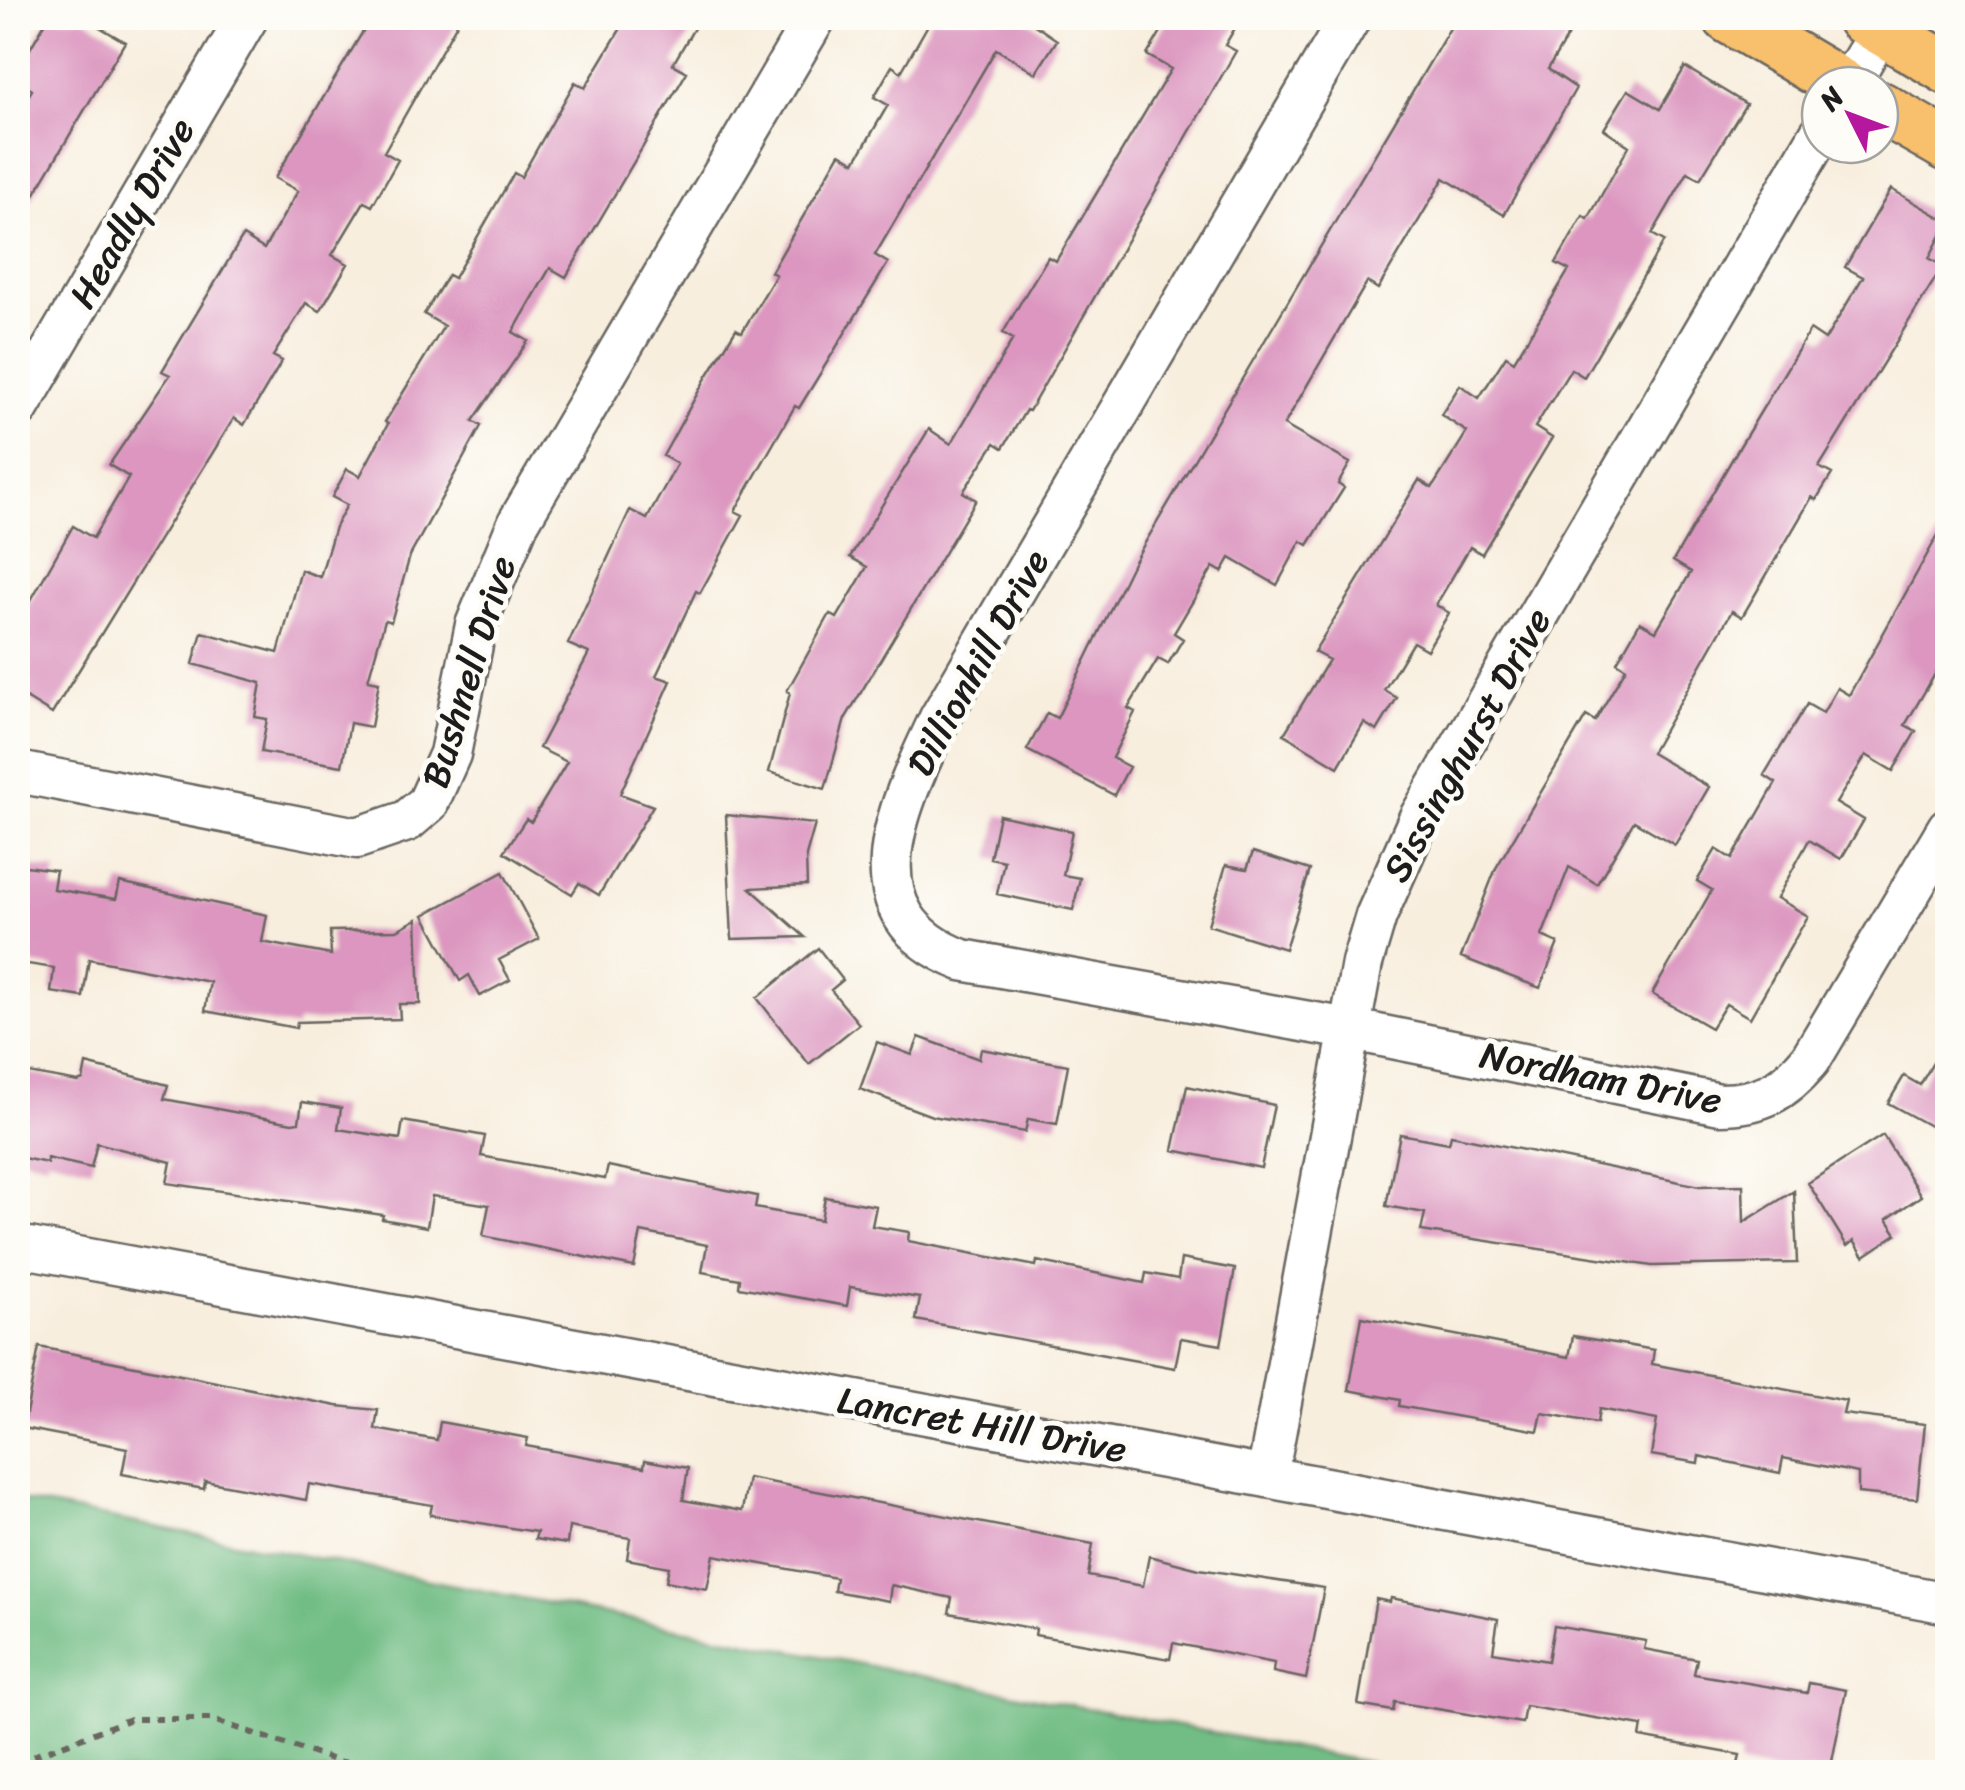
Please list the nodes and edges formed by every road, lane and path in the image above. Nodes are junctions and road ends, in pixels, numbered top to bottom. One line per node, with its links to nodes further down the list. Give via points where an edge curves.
1 (247, 18): 12 (street, Headly Drive)
2 (815, 18): 13 (street, Bushnell Drive, via 518,523 476,626 450,754 428,803 407,821 357,838)
3 (1350, 18): 15 (street, Dillionhill Drive, via 940,718 904,801 890,868 897,904 918,938 962,960)
4 (1730, 18): 6 (main road)
5 (1877, 21): 7 (street); 8 (main road)
6 (1811, 65)
7 (1855, 65)
8 (1948, 69)
9 (1900, 118): 10 (main road)
10 (1948, 146)
11 (1802, 165): 15 (street, Sissinghurst Drive, via 1420,818 1376,916)
12 (18, 408)
13 (18, 772)
14 (1948, 828): 15 (street, Nordham Drive, via 1810,1060 1792,1081 1747,1104)
15 (1348, 1029): 17 (street, Sissinghurst Drive)
16 (18, 1246): 17 (street, Lancret Hill Drive)
17 (1267, 1477): 18 (street, Lancret Hill Drive)
18 (1948, 1603)
19 (18, 1762): 20 (path, via 130,1719 210,1719 337,1761)
20 (400, 1772)

